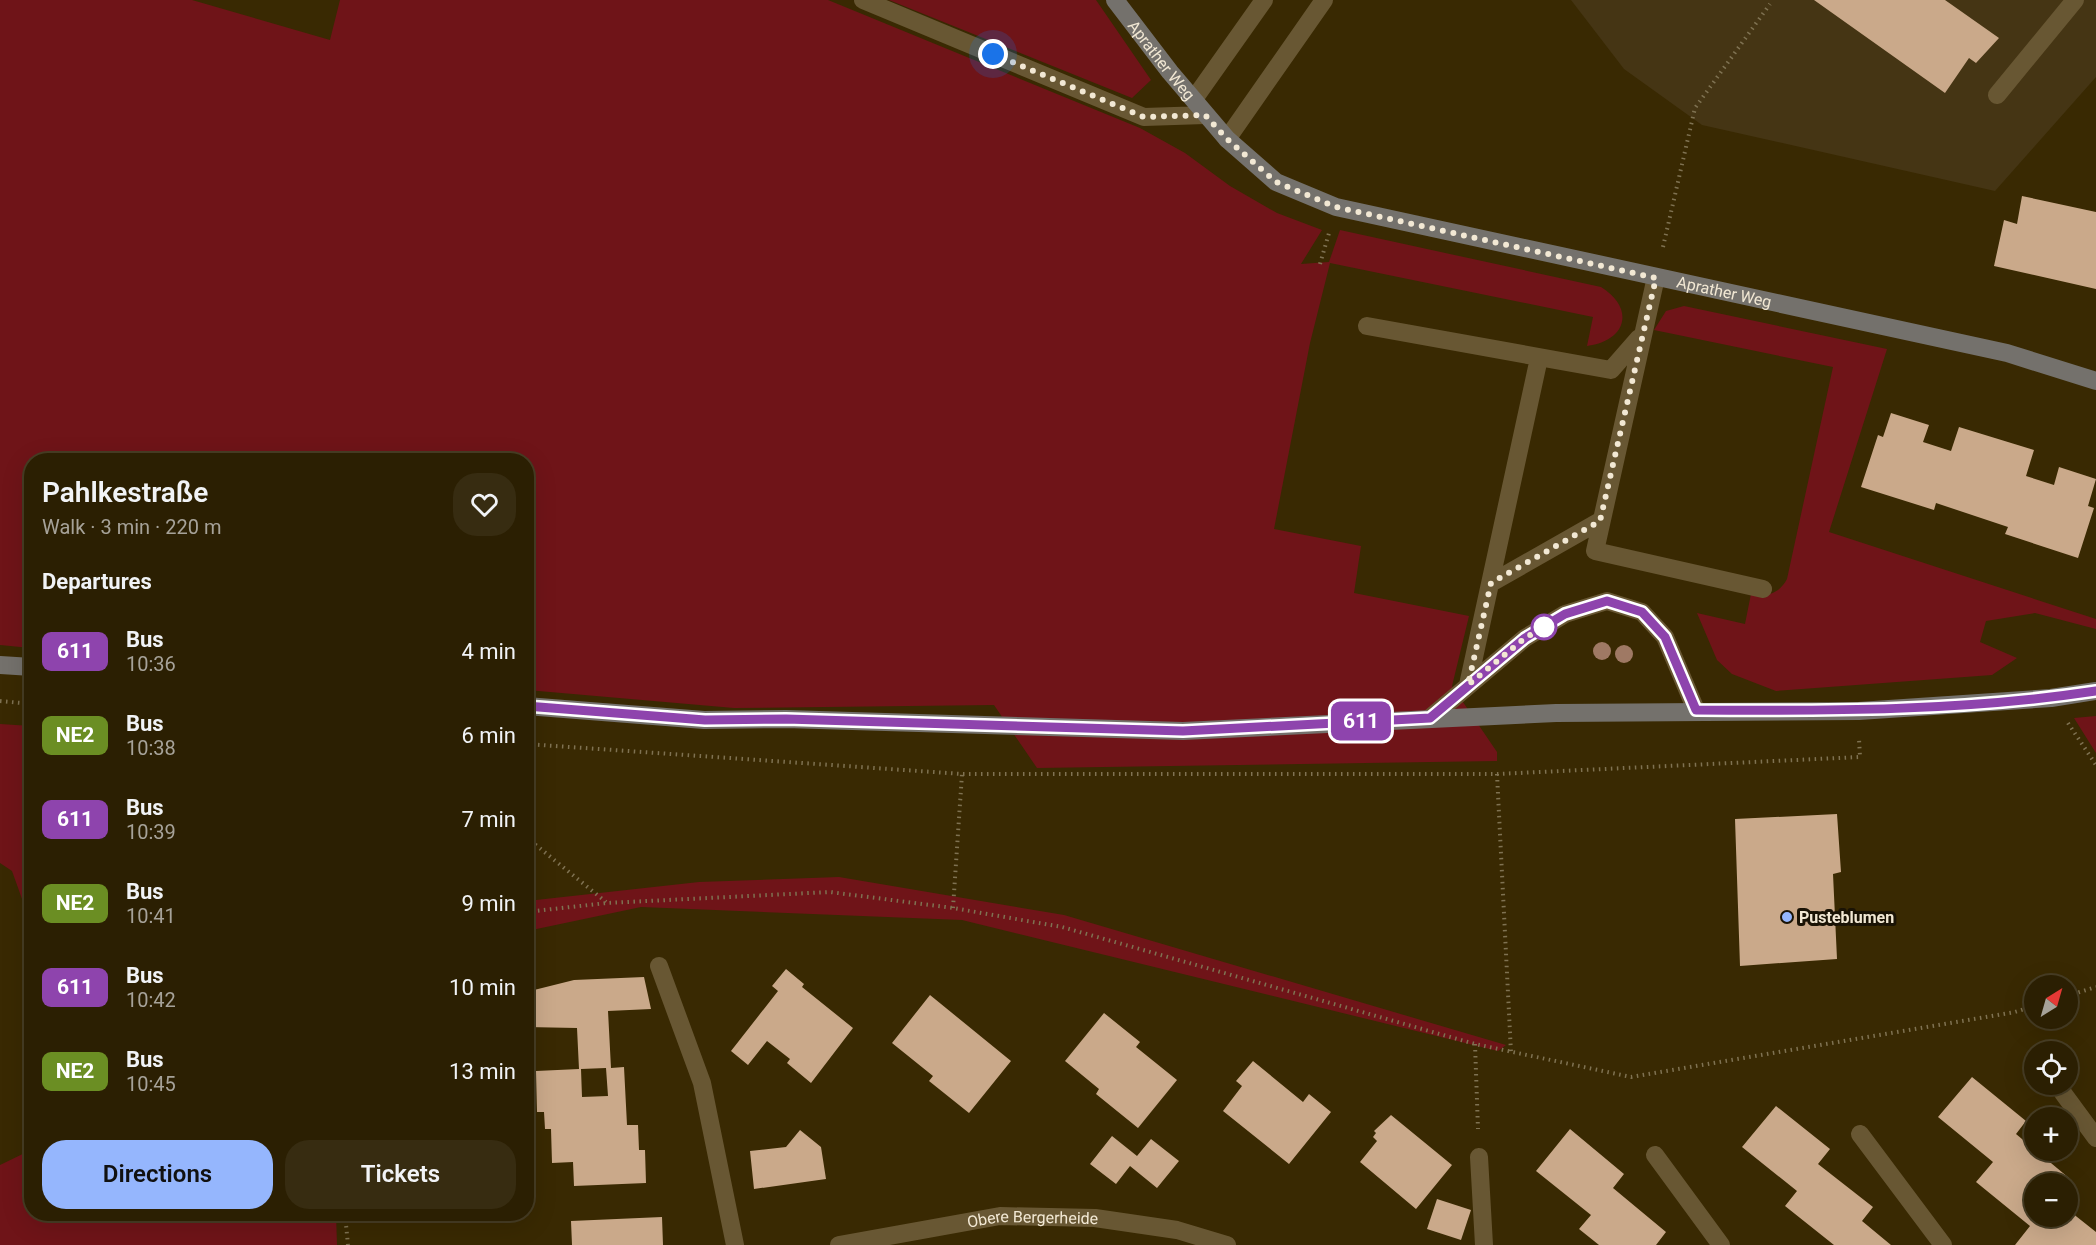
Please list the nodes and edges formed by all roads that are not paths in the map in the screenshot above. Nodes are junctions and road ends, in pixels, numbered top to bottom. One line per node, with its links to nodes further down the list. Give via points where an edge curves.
1 (863, 0): 8 (street, via 1144,117)
2 (1115, 0): 7 (street, Aprather Weg)
3 (1264, 0): 7 (street)
4 (1324, 0): 9 (street)
5 (2075, 0): 6 (street)
6 (1997, 95)
7 (1194, 99): 8 (street, Aprather Weg)
8 (1205, 115): 9 (street, Aprather Weg)
9 (1227, 139): 10 (street, Aprather Weg, via 1276,182 1336,207)
10 (1656, 278): 12 (street); 14 (street, Aprather Weg, via 2007,353)
11 (1367, 326): 13 (street)
12 (1641, 337): 13 (street, via 1611,370); 15 (street)
13 (1539, 358): 16 (street)
14 (2096, 381)
15 (1600, 521): 16 (street); 17 (street, via 1595,551)
16 (1491, 583): 20 (street)
17 (1763, 589)
18 (0, 665): 19 (street)
19 (24, 667)
20 (1468, 685): 23 (street, via 1525,638 1565,614 1607,601 1642,612 1665,637); 24 (street)
21 (2096, 691): 23 (street, via 2051,698 1859,711)
22 (534, 707): 24 (street, via 705,720 1183,731)
23 (1696, 710): 24 (street)
24 (1430, 718)
25 (658, 966): 31 (street, via 702,1083)
26 (2064, 1095): 28 (street)
27 (1860, 1134): 36 (street)
28 (2096, 1138)
29 (1655, 1155): 35 (street)
30 (1479, 1156): 34 (street)
31 (735, 1245)
32 (839, 1245): 33 (street, Obere Bergerheide, via 1000,1216 1095,1218 1177,1230)
33 (1227, 1245)
34 (1484, 1245)
35 (1721, 1245)
36 (1943, 1245)

